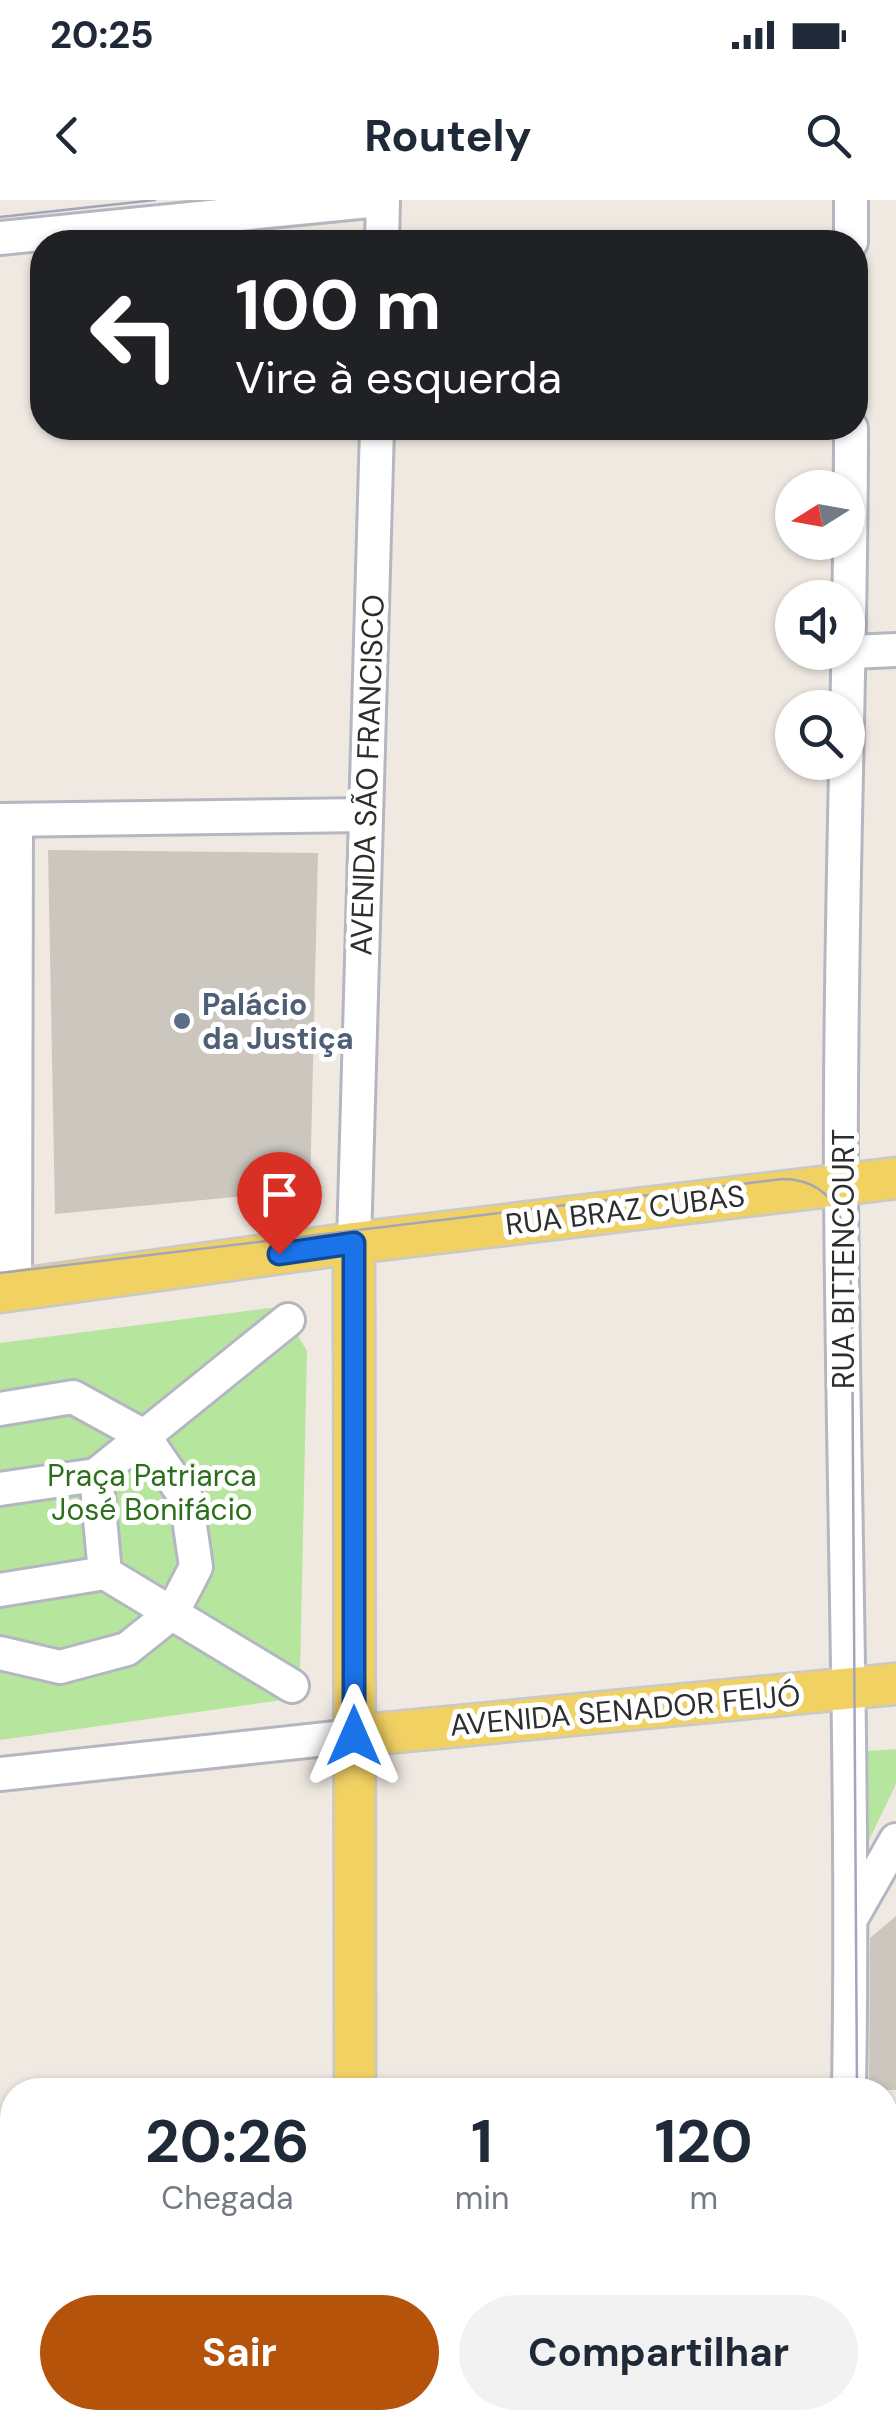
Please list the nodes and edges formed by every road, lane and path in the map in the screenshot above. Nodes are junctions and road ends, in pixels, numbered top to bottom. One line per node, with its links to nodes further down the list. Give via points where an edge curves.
1 (381, 200): 3 (street); 4 (street)
2 (851, 200): 5 (street)
3 (80, 230)
4 (382, 230)
5 (851, 230)
6 (30, 235): 7 (street)
7 (0, 238)
8 (376, 440): 14 (street, AVENIDA SÃO FRANCISCO)
9 (851, 440): 10 (street, RUA BITTENCOURT)
10 (851, 580)
11 (896, 650): 12 (street)
12 (865, 651)
13 (851, 670): 17 (street, RUA BITTENCOURT)
14 (366, 815): 15 (street); 18 (street, AVENIDA SÃO FRANCISCO)
15 (8, 820): 19 (street)
16 (896, 1178): 17 (main road, RUA BRAZ CUBAS)
17 (841, 1184): 18 (main road, RUA BRAZ CUBAS); 32 (street, RUA BITTENCOURT)
18 (354, 1243): 19 (main road); 33 (main road)
19 (8, 1291)
20 (288, 1320): 22 (street)
21 (0, 1409): 22 (street, via 73,1397)
22 (144, 1436): 23 (street); 28 (street, via 186,1498 196,1567)
23 (96, 1475): 24 (street); 26 (street)
24 (0, 1489)
25 (0, 1571): 27 (street)
26 (106, 1573): 27 (street); 28 (street)
27 (1, 1589)
28 (172, 1613): 29 (street, via 127,1649 60,1667); 31 (street)
29 (0, 1653)
30 (896, 1684): 32 (main road, AVENIDA SENADOR FEIJÓ)
31 (292, 1686)
32 (847, 1688): 33 (main road, AVENIDA SENADOR FEIJÓ); 36 (street, RUA BITTENCOURT)
33 (354, 1736): 34 (street); 37 (main road)
34 (0, 1774)
35 (892, 1855): 36 (street)
36 (852, 1917): 38 (street, RUA BITTENCOURT)
37 (355, 2078)
38 (848, 2078)

